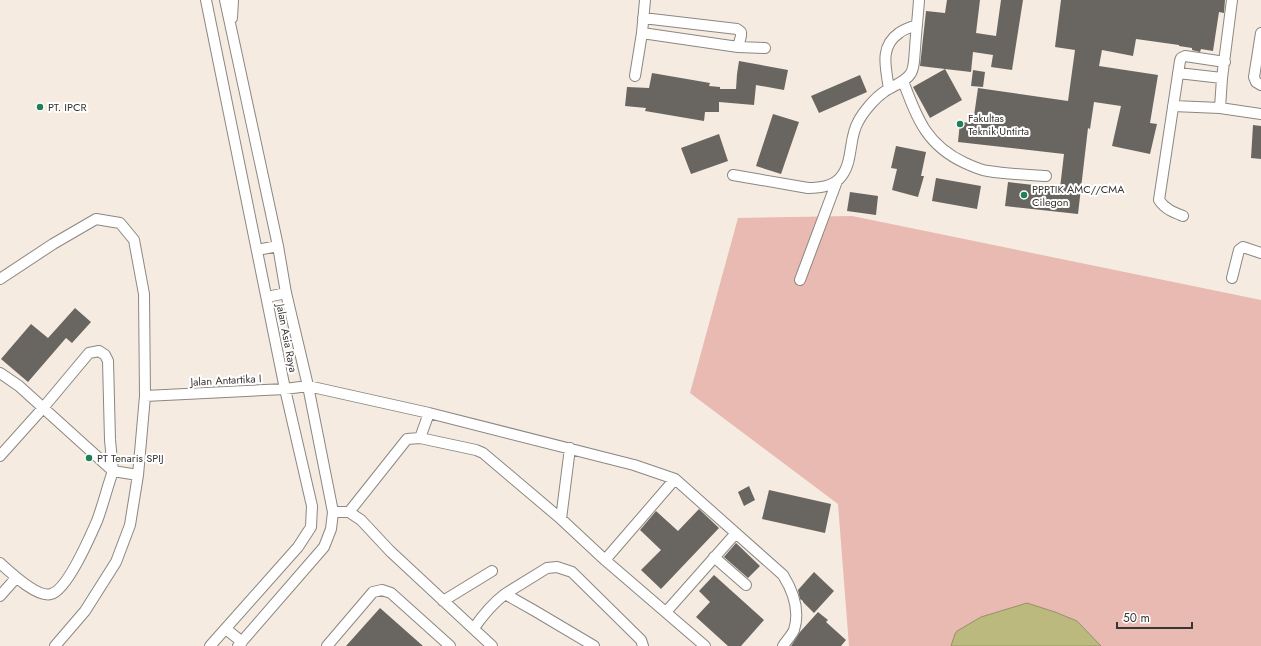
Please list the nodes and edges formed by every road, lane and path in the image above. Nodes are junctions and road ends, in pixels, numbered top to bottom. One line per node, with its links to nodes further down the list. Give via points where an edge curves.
1 (206, 0): 30 (lane, Jalan Asia Raya)
2 (225, 0): 9 (lane, Jalan Asia Raya)
3 (233, 0): 9 (lane)
4 (645, 0): 7 (lane)
5 (919, 0): 8 (lane)
6 (1232, 0): 15 (lane)
7 (643, 18): 10 (lane); 12 (lane, via 737,29 741,32)
8 (917, 25): 19 (lane, via 911,73); 21 (lane, via 900,32 890,41 886,50)
9 (231, 32): 29 (lane, Jalan Asia Raya)
10 (642, 33): 12 (lane); 17 (lane)
11 (1261, 33): 14 (lane)
12 (738, 47): 13 (lane)
13 (765, 48)
14 (1259, 59): 20 (lane, via 1254,77)
15 (1225, 62): 16 (lane, via 1185,56 1181,58); 18 (lane)
16 (1178, 73): 18 (lane); 22 (lane)
17 (635, 76)
18 (1222, 78): 23 (lane)
19 (903, 81): 21 (lane); 26 (lane, via 915,114 938,146 953,158 987,171)
20 (1261, 85)
21 (889, 89): 27 (lane, via 865,111 857,123 849,159 843,175)
22 (1173, 106): 23 (lane); 28 (lane, via 1159,200 1169,210)
23 (1220, 108): 24 (lane)
24 (1261, 114)
25 (733, 175): 27 (lane, via 808,188 817,188)
26 (1046, 176)
27 (837, 181): 34 (lane)
28 (1183, 216)
29 (278, 246): 30 (lane); 35 (lane, Jalan Asia Raya)
30 (257, 250): 36 (lane, Jalan Asia Raya)
31 (1261, 253): 32 (lane, via 1240,248)
32 (1232, 278)
33 (0, 279): 40 (lane, via 96,219 120,224 134,240 144,294)
34 (800, 280)
35 (286, 293): 36 (lane); 38 (lane, Jalan Asia Raya)
36 (267, 298): 39 (lane, Jalan Asia Raya)
37 (0, 374): 41 (lane, via 19,386)
38 (308, 386): 39 (lane, Jalan Antartika I); 42 (lane); 49 (lane, Jalan Asia Raya)
39 (285, 389): 40 (lane, Jalan Antartika I); 64 (lane, Jalan Asia Raya, via 312,506 311,527 298,547)
40 (145, 396): 47 (lane)
41 (43, 408): 45 (lane); 46 (lane); 46 (lane, via 89,353 99,351 105,355 108,361)
42 (429, 413): 43 (lane); 44 (lane)
43 (420, 438): 50 (lane, via 407,439); 51 (lane, via 483,453)
44 (570, 448): 48 (lane); 51 (lane)
45 (0, 456)
46 (113, 471): 47 (lane); 57 (lane, via 97,520 78,561 60,589 51,594 42,594)
47 (138, 475): 66 (lane, via 130,525 116,562 85,611)
48 (676, 479): 52 (lane); 54 (lane)
49 (333, 512): 50 (lane); 65 (lane, Jalan Asia Raya, via 331,529 324,547)
50 (349, 512): 61 (lane, via 362,520)
51 (561, 519): 54 (lane)
52 (736, 533): 53 (lane); 74 (lane, via 783,575 791,588 796,617 794,631)
53 (714, 557): 58 (lane); 62 (lane)
54 (605, 560): 62 (lane)
55 (0, 563): 57 (lane)
56 (492, 571): 61 (lane)
57 (16, 578): 60 (lane)
58 (746, 585)
59 (505, 594): 63 (lane, via 496,600); 71 (lane); 72 (lane, via 546,568 557,567 572,572 641,640)
60 (0, 596)
61 (442, 601): 63 (lane)
62 (666, 612): 73 (lane)
63 (474, 628): 70 (lane)
64 (226, 629): 65 (lane); 67 (lane, Jalan Asia Raya)
65 (240, 644)
66 (55, 646)
67 (210, 646)
68 (327, 646): 69 (lane, via 373,592 382,590 391,593)
69 (450, 646)
70 (492, 646)
71 (594, 646)
72 (644, 646)
73 (705, 646)
74 (783, 646)

